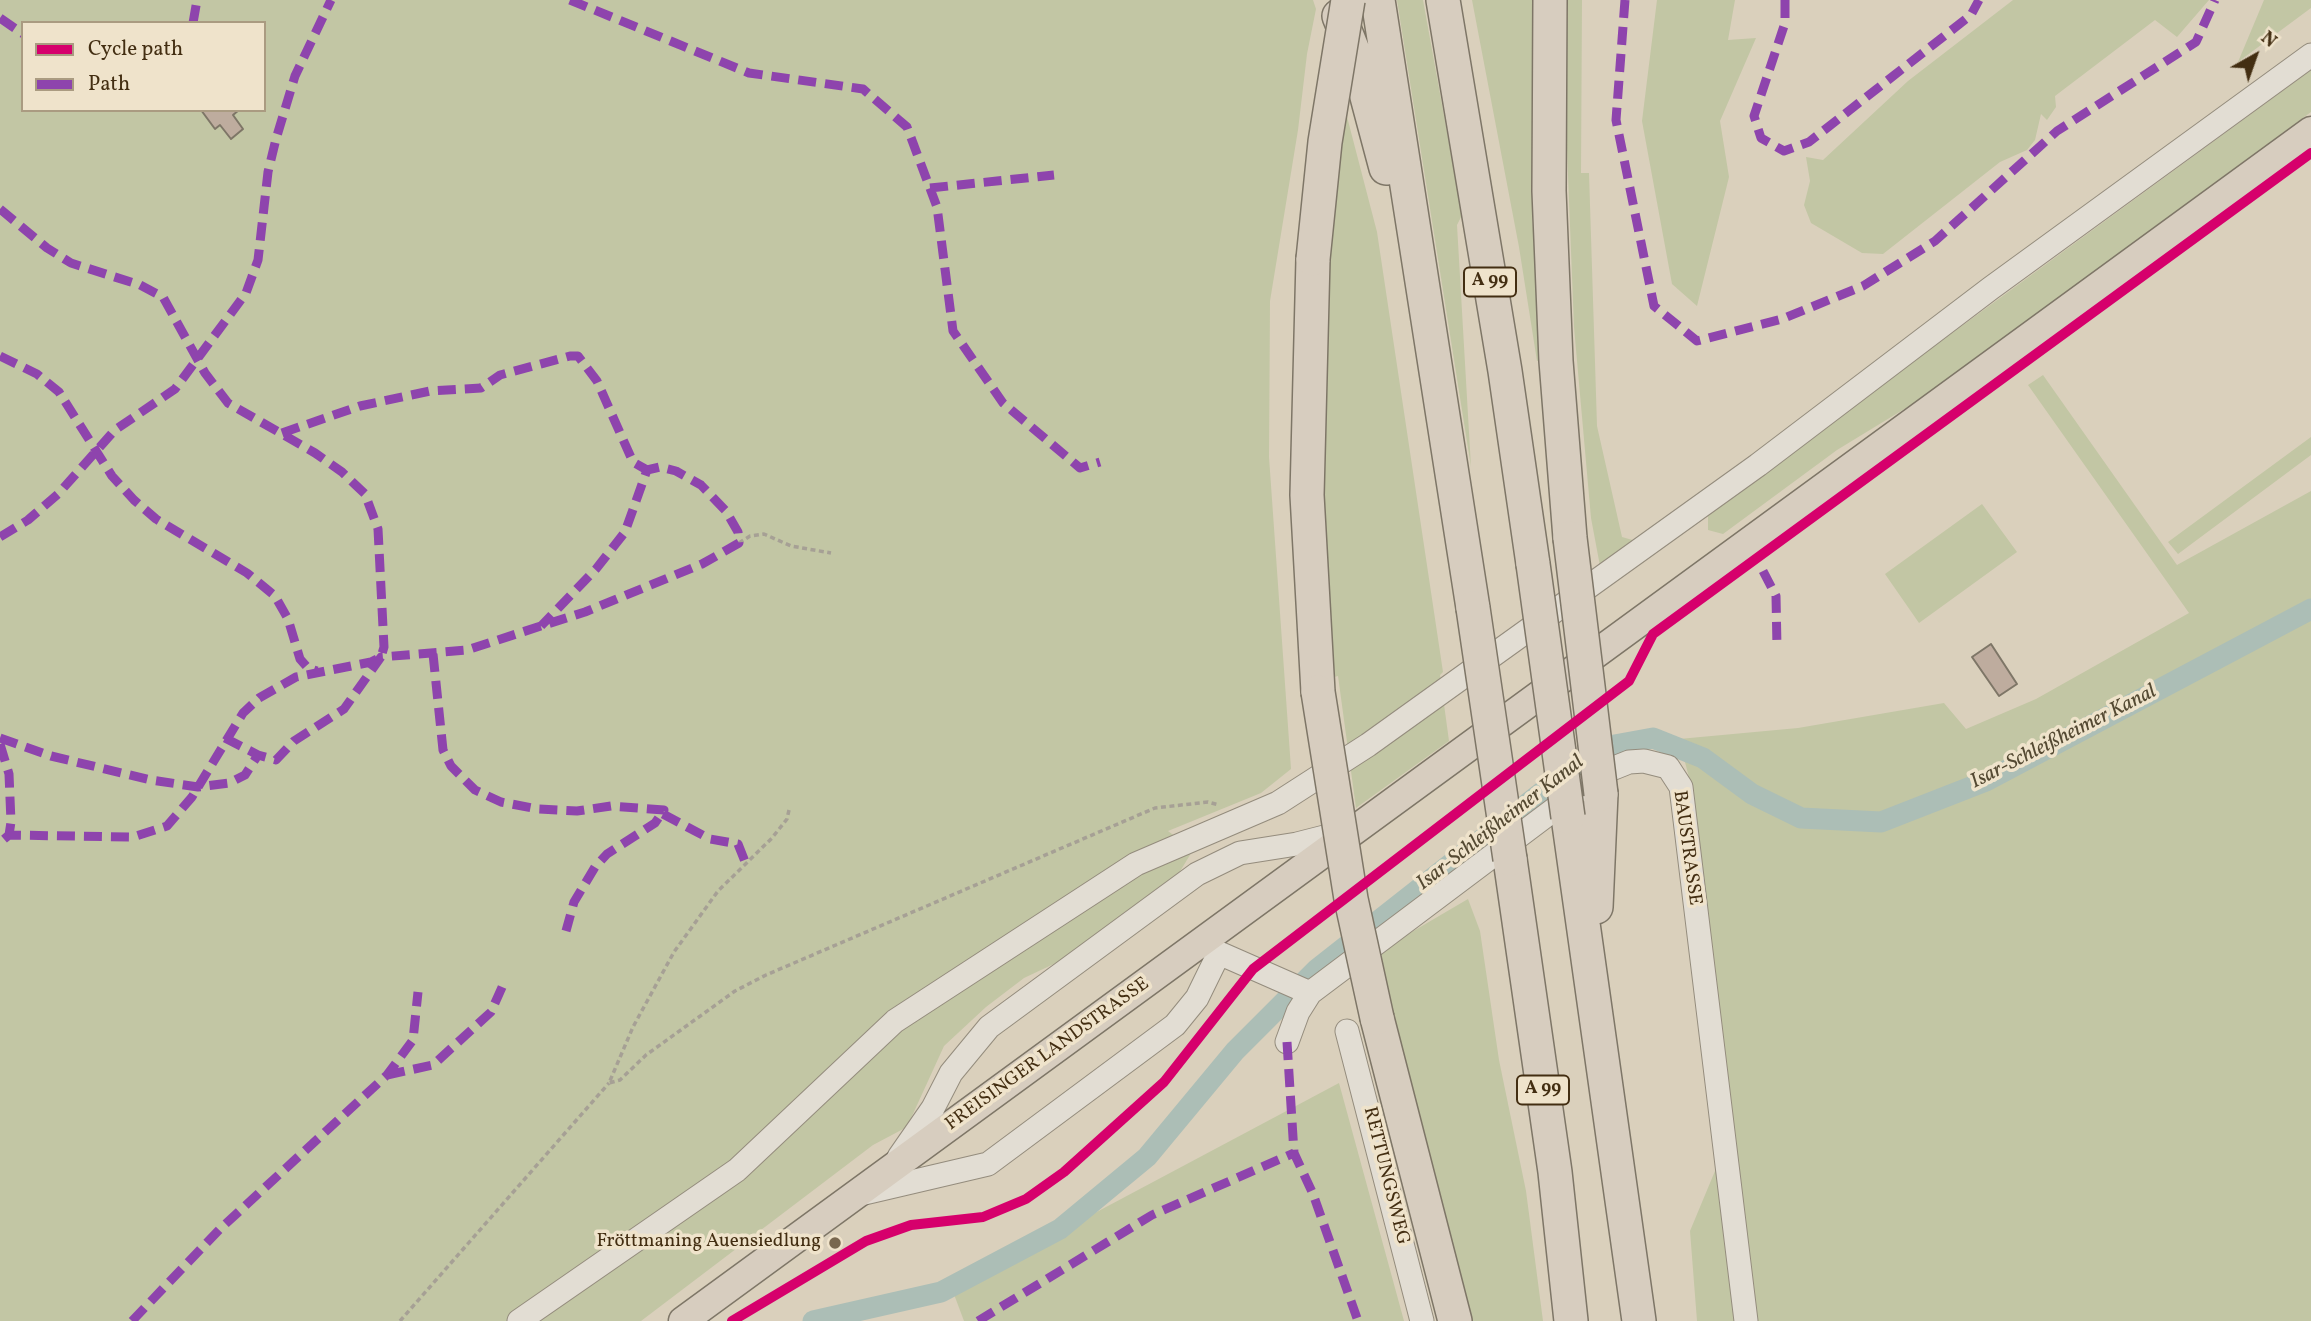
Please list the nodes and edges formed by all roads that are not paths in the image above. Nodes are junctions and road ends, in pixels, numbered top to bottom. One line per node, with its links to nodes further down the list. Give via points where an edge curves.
1 (1333, 0): 8 (highway, via 1358,64 1385,164 1405,285)
2 (1348, 0): 20 (highway, bridge, via 1325,142 1313,259 1307,495 1318,692 1351,899)
3 (1378, 0): 8 (highway, A 99)
4 (1443, 0): 11 (highway, A 99, bridge, via 1505,371)
5 (1550, 0): 11 (highway, bridge, via 1549,191 1556,361 1570,538 1601,794)
6 (2311, 55): 17 (lane, via 1758,465 1368,745 1278,803 1136,864 895,1021 737,1170)
7 (2311, 131): 9 (main road, FREISINGER LANDSTRASSE)
8 (1429, 323): 21 (highway, A 99, bridge, via 1555,1172)
9 (1357, 829): 10 (main road, FREISINGER LANDSTRASSE); 15 (lane, via 1297,845 1240,853 1175,890 989,1027 951,1073 933,1108)
10 (1214, 945): 12 (lane); 15 (main road, FREISINGER LANDSTRASSE); 16 (lane, via 1197,998 1175,1025 988,1164)
11 (1593, 983): 22 (highway, A 99)
12 (1306, 991): 14 (lane, BAUSTRASSE); 23 (lane, BAUSTRASSE, via 1604,772 1629,762 1668,767 1681,787)
13 (1347, 1031): 19 (lane, RETTUNGSWEG)
14 (1287, 1042)
15 (886, 1174): 16 (main road, FREISINGER LANDSTRASSE)
16 (857, 1195): 18 (main road, FREISINGER LANDSTRASSE)
17 (519, 1321)
18 (682, 1321)
19 (1422, 1321)
20 (1455, 1321)
21 (1572, 1321)
22 (1639, 1321)
23 (1746, 1321)

